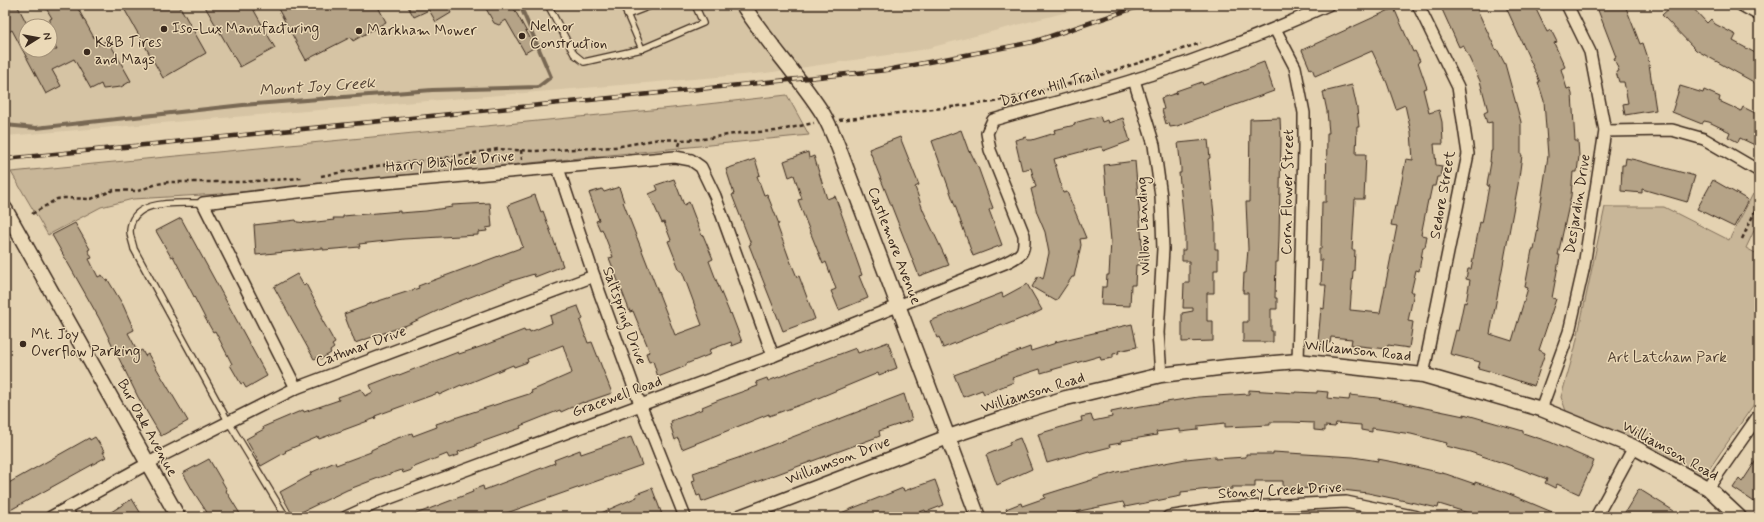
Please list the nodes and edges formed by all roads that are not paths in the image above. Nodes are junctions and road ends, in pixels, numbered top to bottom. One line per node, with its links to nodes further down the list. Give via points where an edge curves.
1 (548, 5): 13 (lane, via 574,54 584,62)
2 (623, 5): 10 (lane)
3 (653, 5): 10 (lane)
4 (695, 5): 13 (lane, via 703,23)
5 (743, 5): 21 (street, Castlemore Avenue, via 827,121)
6 (1328, 5): 12 (street, Darren Hill Trail)
7 (1418, 5): 25 (street, Sedore Street, via 1458,86 1468,154)
8 (1567, 5): 15 (street, Desjardin Drive, via 1590,52)
9 (1742, 5): 11 (street)
10 (627, 15): 13 (lane)
11 (1759, 15)
12 (1275, 29): 14 (street, Darren Hill Trail, via 1209,55); 23 (street, Corn Flower Street, via 1295,67 1304,113)
13 (642, 49)
14 (1134, 80): 21 (street, Darren Hill Trail, via 993,120 987,133 990,150 1024,235 1021,255); 24 (street, Willow Landing, via 1154,145 1161,196 1163,249 1158,333)
15 (1605, 131): 17 (street, via 1672,130 1704,139); 28 (street, Desjardin Drive, via 1584,266 1569,332)
16 (558, 168): 18 (street, Harry Blaylock Drive, via 341,187); 20 (street, Saltspring Drive); 22 (street, Harry Blaylock Drive, via 675,156 691,160 701,167 715,196)
17 (1759, 171)
18 (203, 203): 26 (street); 30 (lane, via 151,205 141,210 132,220 130,231 134,249)
19 (5, 208): 33 (street, Bur Oak Avenue)
20 (594, 276): 26 (street, Cathmar Drive); 27 (street, Saltspring Drive)
21 (899, 306): 22 (street, Gracewell Road); 31 (street, Castlemore Avenue)
22 (772, 356): 27 (street, Gracewell Road)
23 (1298, 361): 24 (street, Williamson Road); 25 (street, Williamson Road)
24 (1161, 375): 31 (street, Williamson Road, via 1066,398)
25 (1423, 375): 28 (street, Williamson Road)
26 (296, 388): 30 (street, Cathmar Drive)
27 (640, 404): 39 (street, Gracewell Road, via 379,502); 40 (street, Saltspring Drive)
28 (1541, 409): 32 (street, Williamson Road)
29 (1759, 415): 34 (street)
30 (228, 421): 33 (street, Cathmar Drive); 38 (lane)
31 (948, 437): 41 (street, Williamson Drive); 42 (street, Castlemore Avenue)
32 (1634, 447): 34 (street, Williamson Road); 45 (street)
33 (147, 464): 35 (street, Cathmar Drive); 37 (street, Bur Oak Avenue)
34 (1708, 488): 46 (street, Williamson Road)
35 (71, 512): 36 (street, Cathmar Drive)
36 (51, 517)
37 (178, 517)
38 (286, 517)
39 (346, 517)
40 (685, 517)
41 (740, 517)
42 (978, 517)
43 (1168, 517): 44 (street, Stoney Creek Drive, via 1224,508 1346,502)
44 (1417, 517)
45 (1596, 517)
46 (1739, 517)

